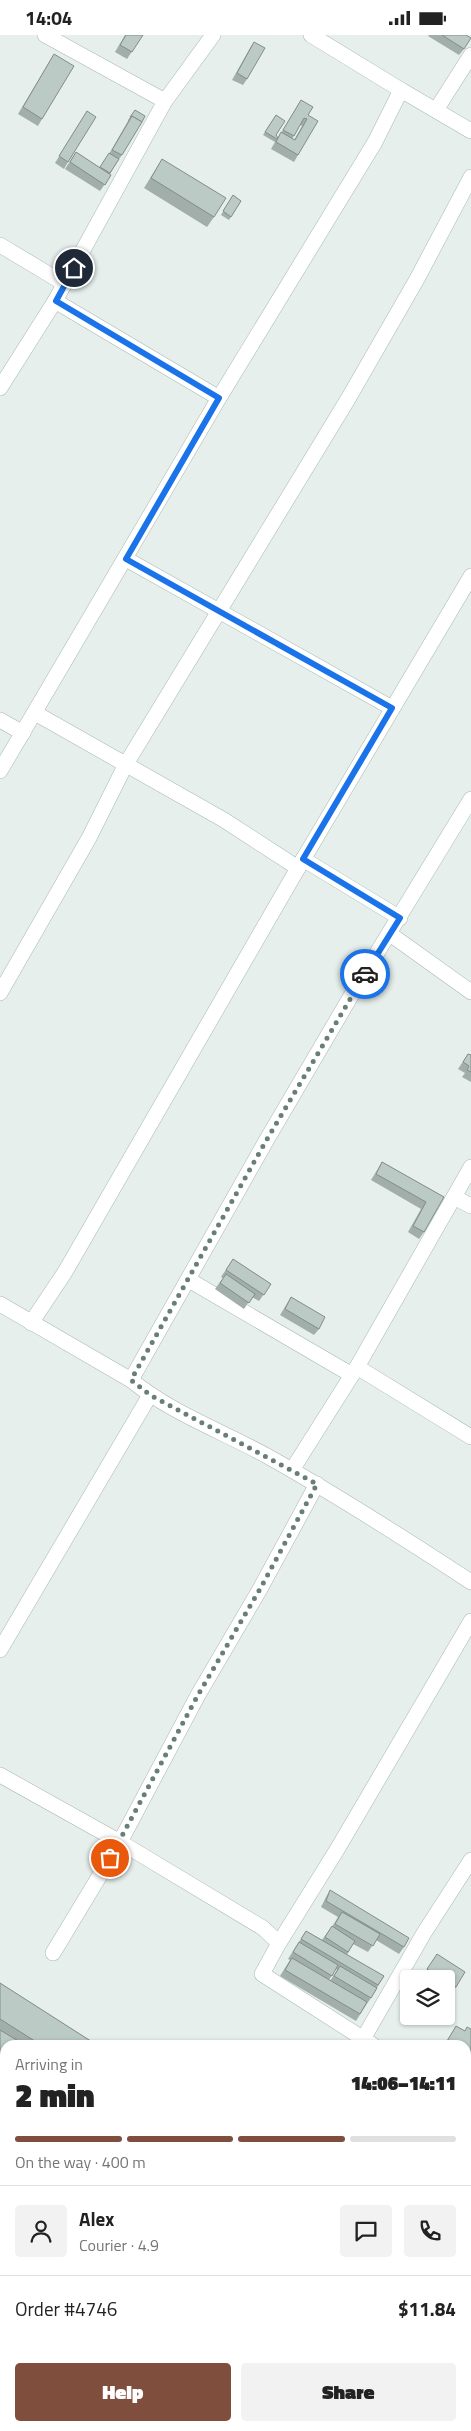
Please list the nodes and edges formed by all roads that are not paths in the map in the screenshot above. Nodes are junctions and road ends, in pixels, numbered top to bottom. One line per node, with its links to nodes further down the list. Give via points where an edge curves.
1 (46, 35): 6 (street)
2 (213, 35): 6 (street)
3 (311, 35): 5 (street)
4 (471, 55): 7 (street)
5 (401, 90): 7 (street); 14 (street, via 370,150)
6 (165, 101): 11 (street)
7 (436, 110): 8 (street)
8 (471, 131)
9 (471, 177): 17 (street, via 348,399)
10 (0, 245): 11 (street)
11 (65, 284): 12 (street)
12 (56, 301): 13 (street); 14 (street)
13 (0, 388)
14 (219, 398): 15 (street)
15 (126, 559): 17 (street); 19 (street)
16 (471, 576): 18 (street)
17 (218, 611): 18 (street); 22 (street)
18 (392, 708): 25 (street)
19 (35, 713): 21 (street); 22 (street)
20 (0, 720): 21 (street)
21 (23, 733): 23 (street)
22 (126, 764): 25 (street); 29 (street, via 89,838)
23 (0, 771)
24 (471, 799): 26 (street)
25 (300, 864): 26 (street); 35 (street, via 70,1263)
26 (400, 918): 27 (street)
27 (390, 934): 28 (street); 33 (street, via 276,1124)
28 (471, 992)
29 (0, 993)
30 (471, 1167): 31 (street)
31 (454, 1197): 32 (street); 36 (street)
32 (471, 1206)
33 (189, 1280): 36 (street); 37 (street)
34 (0, 1304): 35 (street)
35 (31, 1323): 37 (street)
36 (354, 1371): 39 (street); 40 (street)
37 (131, 1380): 38 (street)
38 (150, 1395): 40 (street); 44 (street)
39 (471, 1437)
40 (292, 1470): 41 (street)
41 (317, 1484): 42 (street); 46 (street, via 198,1695)
42 (471, 1582)
43 (471, 1621): 49 (street)
44 (0, 1651)
45 (0, 1775): 46 (street)
46 (120, 1843): 49 (street, via 263,1928); 50 (street)
47 (471, 1860): 48 (street)
48 (465, 1883): 52 (street, via 424,1933)
49 (280, 1943): 51 (street, via 262,1974)
50 (53, 1953)
51 (365, 2040)
52 (369, 2040)

